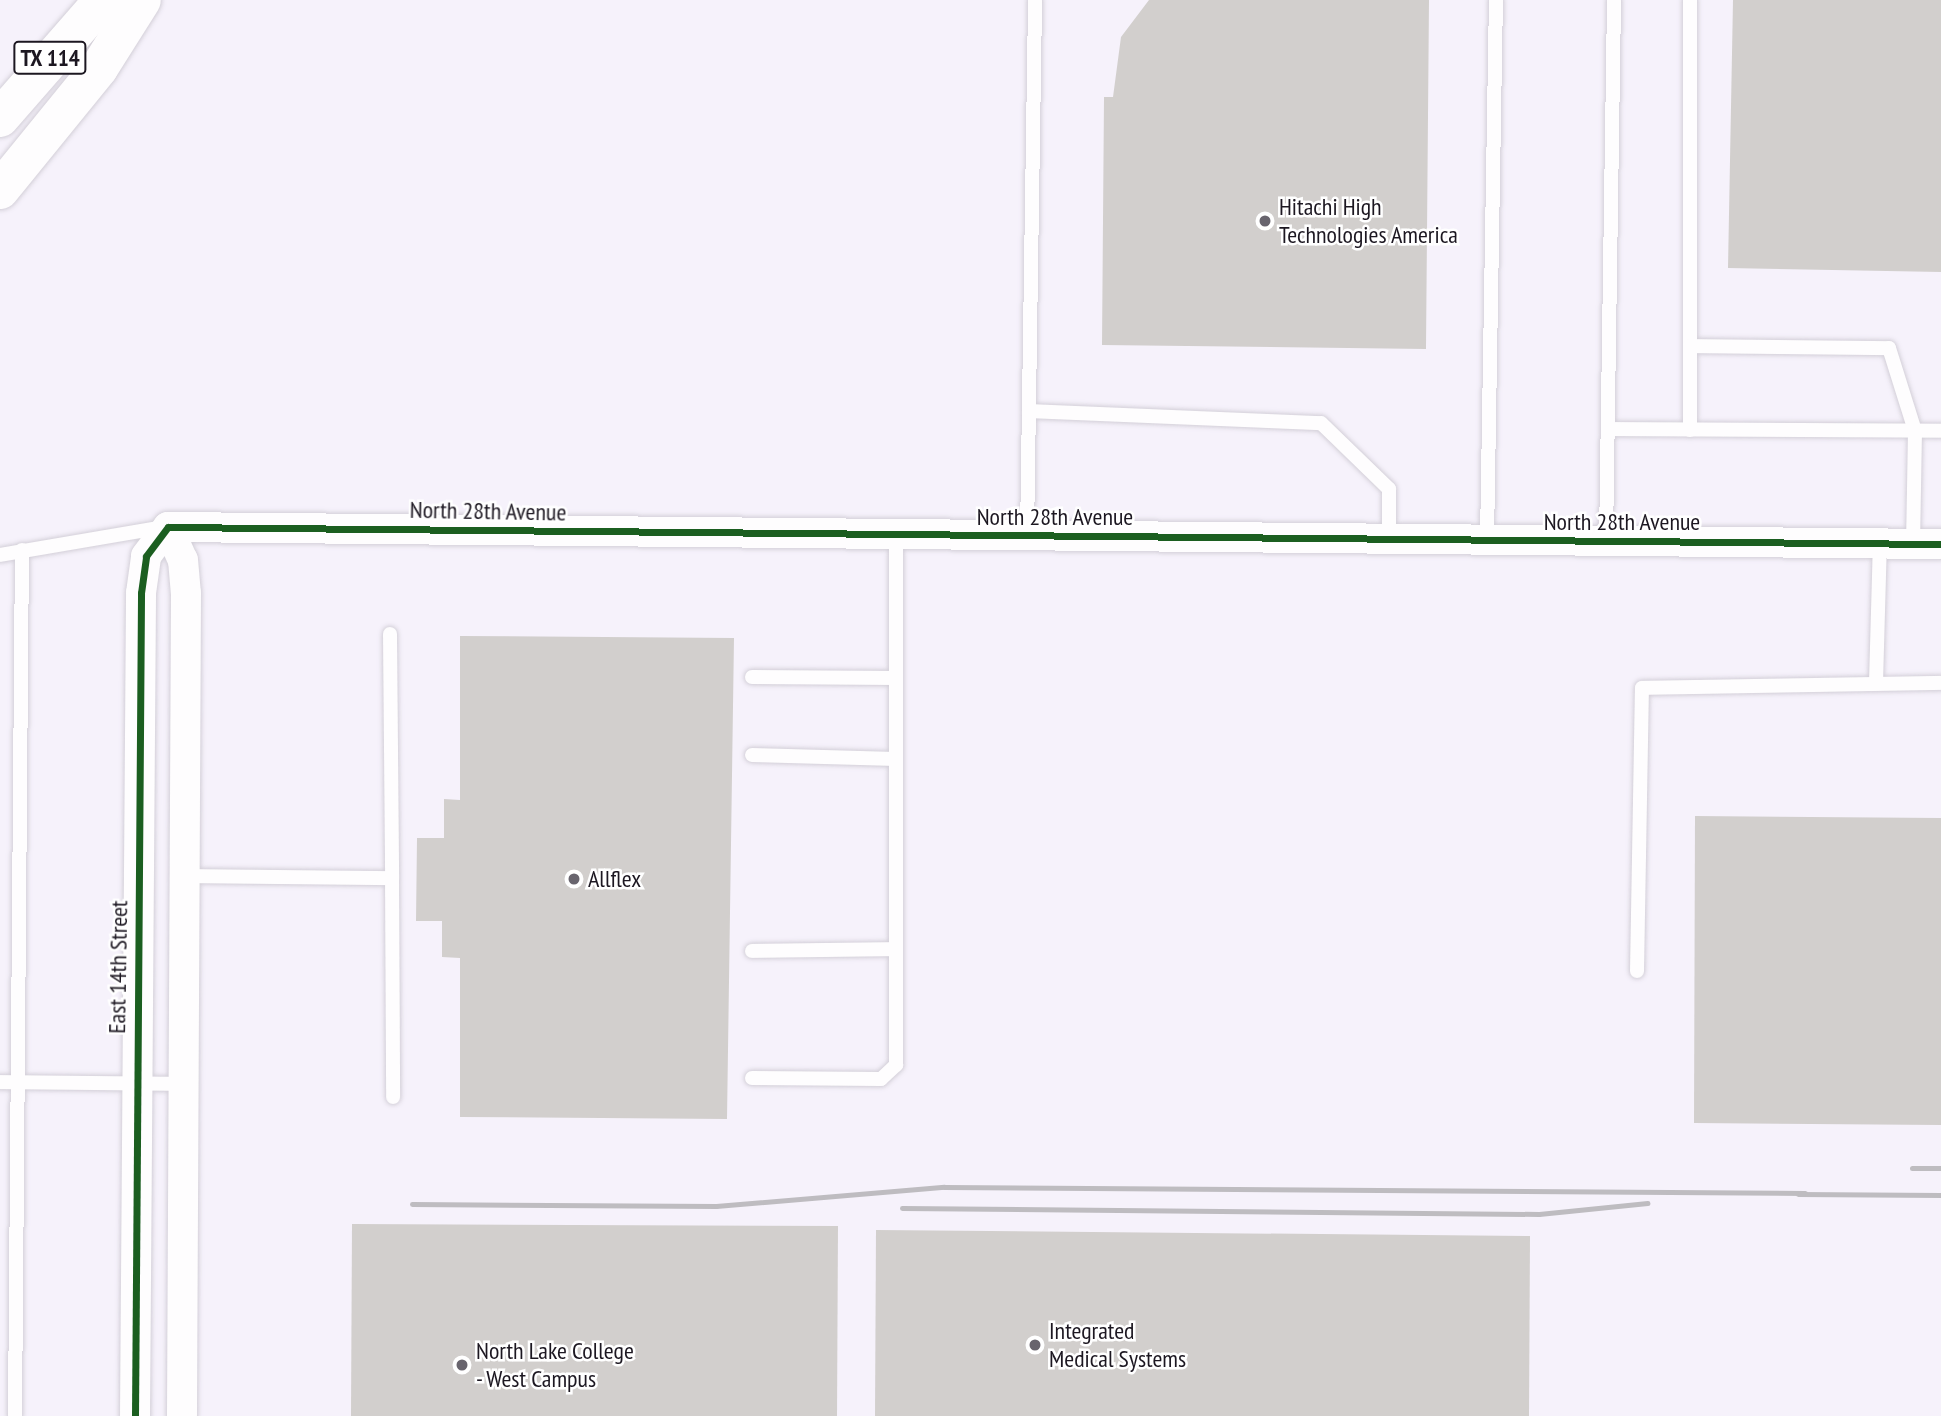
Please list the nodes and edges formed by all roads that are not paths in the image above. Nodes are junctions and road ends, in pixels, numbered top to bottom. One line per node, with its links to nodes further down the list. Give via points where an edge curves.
1 (103, 0): 7 (highway, TX 114)
2 (142, 0): 8 (highway, via 99,68)
3 (1035, 0): 10 (lane)
4 (1496, 0): 19 (lane)
5 (1614, 0): 11 (lane)
6 (1690, 0): 9 (lane)
7 (0, 118)
8 (0, 190)
9 (1690, 346): 12 (lane); 13 (lane, via 1889,348)
10 (1029, 411): 17 (lane); 18 (lane, via 1321,423 1389,489)
11 (1608, 429): 12 (lane); 20 (lane)
12 (1690, 430): 13 (lane)
13 (1915, 431): 14 (lane); 22 (lane)
14 (1941, 431)
15 (168, 527): 16 (street, North 28th Avenue); 23 (lane); 32 (street, via 183,560 186,593); 41 (street, East 14th Street, via 146,556 141,593)
16 (896, 535): 17 (street, North 28th Avenue); 27 (lane)
17 (1027, 536): 18 (street, North 28th Avenue)
18 (1389, 539): 19 (street, North 28th Avenue)
19 (1487, 540): 20 (street, North 28th Avenue)
20 (1606, 541): 21 (street, North 28th Avenue)
21 (1880, 543): 22 (street, North 28th Avenue); 29 (lane)
22 (1927, 544)
23 (22, 550): 24 (lane); 39 (lane)
24 (0, 555)
25 (390, 634): 33 (lane)
26 (752, 677): 27 (lane)
27 (896, 678): 31 (lane)
28 (1941, 682): 29 (lane)
29 (1876, 683): 36 (lane, via 1642,688)
30 (752, 755): 31 (lane)
31 (896, 759): 34 (lane)
32 (187, 876): 33 (lane); 40 (street)
33 (392, 878): 42 (lane)
34 (896, 949): 35 (lane); 37 (lane, via 896,1065 881,1079)
35 (752, 951)
36 (1637, 971)
37 (752, 1078)
38 (0, 1082): 39 (lane)
39 (17, 1082): 41 (lane); 43 (lane)
40 (186, 1084): 41 (lane); 45 (street)
41 (136, 1086): 44 (street, East 14th Street)
42 (393, 1097)
43 (15, 1416)
44 (135, 1416)
45 (182, 1416)

